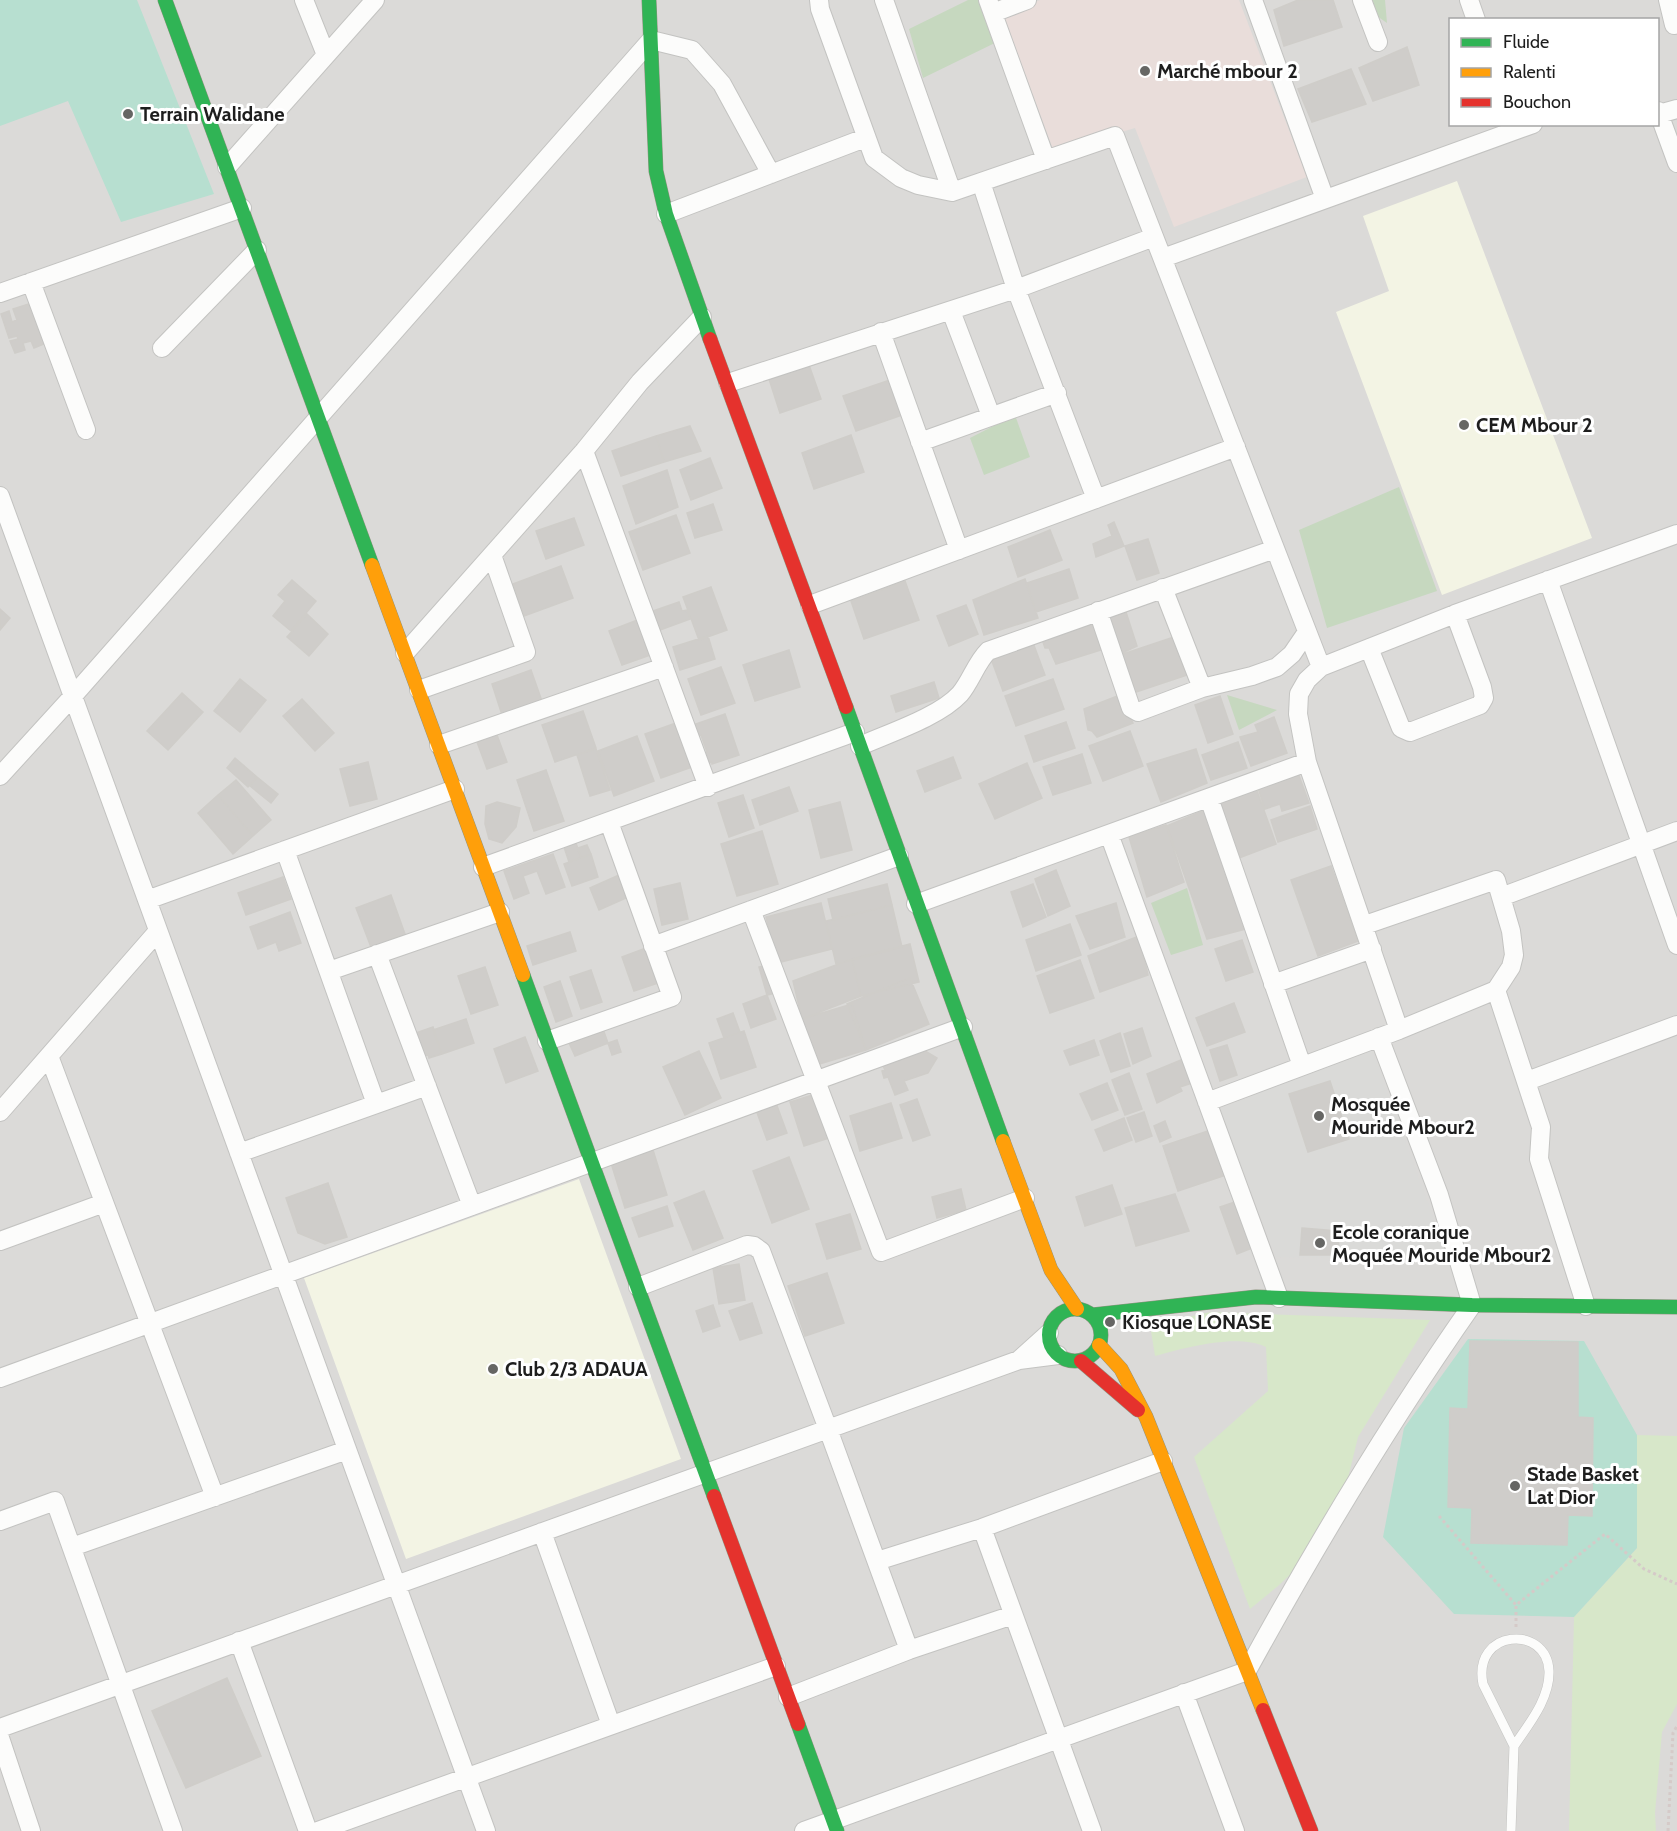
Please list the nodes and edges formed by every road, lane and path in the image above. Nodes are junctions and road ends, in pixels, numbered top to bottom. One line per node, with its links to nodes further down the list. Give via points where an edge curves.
1 (165, 0): 25 (street)
2 (304, 0): 17 (street)
3 (375, 0): 17 (street)
4 (649, 0): 15 (street)
5 (819, 0): 22 (street)
6 (884, 0): 28 (street)
7 (1027, 0): 12 (street)
8 (1253, 0): 29 (street)
9 (1362, 0): 16 (street)
10 (1468, 0): 13 (street)
11 (1668, 0): 14 (street)
12 (990, 6): 23 (street)
13 (1475, 18)
14 (1670, 26)
15 (651, 40): 26 (street, via 692,50 722,84); 31 (street, via 656,171); 44 (street)
16 (1378, 42)
17 (326, 55): 25 (street)
18 (1677, 109): 19 (street)
19 (1659, 113)
20 (1659, 116): 24 (street)
21 (1522, 126): 29 (street)
22 (865, 138): 26 (street); 28 (street, via 874,158 887,170 918,185)
23 (1046, 160): 27 (street); 32 (street, via 1116,136)
24 (1677, 163)
25 (227, 167): 30 (street)
26 (771, 174): 31 (street)
27 (981, 182): 28 (street); 36 (street)
28 (951, 192)
29 (1325, 200): 34 (street)
30 (242, 208): 33 (street); 35 (street)
31 (666, 214): 39 (street)
32 (1154, 237): 34 (street); 36 (street)
33 (257, 250): 41 (street); 44 (street)
34 (1163, 258): 48 (street)
35 (31, 282): 37 (street); 46 (street)
36 (1016, 289): 38 (street); 43 (street)
37 (0, 293)
38 (951, 311): 40 (street); 45 (street)
39 (702, 317): 42 (street); 49 (street, via 640,382)
40 (881, 332): 42 (street); 47 (street)
41 (162, 348)
42 (728, 383): 59 (street)
43 (1057, 393): 45 (street); 51 (street)
44 (318, 416): 64 (street); 69 (street)
45 (991, 416): 47 (street)
46 (86, 430)
47 (920, 442): 55 (street)
48 (1236, 447): 51 (street); 54 (street)
49 (584, 451): 56 (street); 65 (street)
50 (0, 496): 52 (street)
51 (1096, 499): 55 (street)
52 (3, 519): 69 (street)
53 (1677, 534): 57 (street)
54 (1275, 549): 58 (street); 62 (street)
55 (959, 550): 59 (street)
56 (492, 555): 64 (street); 68 (street, via 526,652)
57 (1548, 580): 61 (street); 80 (street)
58 (1163, 588): 60 (street); 67 (street)
59 (810, 605): 70 (street)
60 (1098, 611): 67 (street, via 1134,711); 70 (street, via 988,651 960,693 941,710)
61 (1455, 614): 63 (street); 63 (street, via 1482,687 1484,698 1480,705 1410,732 1401,729)
62 (1307, 632): 66 (street); 67 (street, via 1277,667)
63 (1369, 648): 66 (street)
64 (405, 653): 68 (street)
65 (664, 667): 71 (street); 74 (street)
66 (1321, 668): 72 (street, via 1299,694 1298,714)
67 (1202, 688)
68 (418, 690): 71 (street)
69 (73, 696): 73 (street); 85 (street)
70 (857, 739): 74 (street); 82 (street)
71 (439, 745): 75 (street)
72 (1307, 762): 76 (street); 89 (street)
73 (0, 776)
74 (708, 787): 77 (street)
75 (455, 789): 81 (street); 83 (street)
76 (1209, 798): 79 (street); 96 (street)
77 (609, 822): 83 (street); 92 (street)
78 (1677, 831): 80 (street)
79 (1109, 834): 86 (street); 108 (street)
80 (1642, 845): 84 (street); 91 (street)
81 (285, 850): 85 (street); 95 (street)
82 (899, 855): 86 (street); 87 (street)
83 (483, 867): 88 (street)
84 (1501, 897): 89 (street, via 1496,880); 97 (street, via 1514,955 1511,968)
85 (147, 900): 90 (street)
86 (916, 904): 99 (street)
87 (751, 910): 92 (street); 105 (street)
88 (500, 912): 94 (street); 102 (street)
89 (1365, 925): 93 (street)
90 (158, 931): 103 (street); 111 (street)
91 (1677, 945)
92 (653, 946): 102 (street, via 672,997)
93 (1372, 949): 96 (street); 100 (street)
94 (377, 954): 95 (street); 107 (street)
95 (328, 971): 109 (street)
96 (1274, 984): 104 (street)
97 (1496, 990): 100 (street); 106 (street)
98 (1677, 1025): 106 (street)
99 (963, 1027): 105 (street); 113 (street)
100 (1399, 1030): 101 (street)
101 (1379, 1038): 104 (street); 121 (street, via 1440,1195)
102 (547, 1041): 112 (street)
103 (49, 1056): 110 (street); 114 (street)
104 (1302, 1066): 108 (street)
105 (816, 1080): 112 (street); 113 (street, via 881,1252)
106 (1527, 1081): 122 (street, via 1541,1126 1539,1159)
107 (427, 1086): 109 (street); 115 (street)
108 (1207, 1102): 120 (street)
109 (376, 1104): 111 (street)
110 (0, 1112)
111 (239, 1153): 118 (street)
112 (592, 1162): 115 (street); 119 (street)
113 (1025, 1198): 117 (street)
114 (104, 1203): 116 (street); 127 (street)
115 (472, 1206): 118 (street)
116 (0, 1241)
117 (1051, 1270): 124 (street); 128 (street)
118 (284, 1275): 127 (street); 136 (street)
119 (638, 1287): 135 (street, via 747,1245 761,1251); 138 (street)
120 (1279, 1298): 121 (street); 125 (street)
121 (1472, 1305): 122 (street); 154 (street, via 1384,1438 1297,1580)
122 (1586, 1306): 123 (street)
123 (1677, 1307)
124 (1077, 1309): 126 (street); 128 (street, via 1062,1312)
125 (1134, 1309): 126 (street); 129 (street)
126 (1092, 1315): 129 (street, via 1098,1321)
127 (149, 1323): 133 (street); 139 (street)
128 (1052, 1325): 130 (street, via 1050,1341); 131 (street)
129 (1100, 1341): 132 (street, via 1095,1352); 134 (street, via 1120,1365)
130 (1058, 1355): 131 (street); 132 (street)
131 (1019, 1360): 135 (street)
132 (1081, 1361): 134 (street)
133 (0, 1378)
134 (1146, 1417): 137 (street)
135 (828, 1429): 138 (street); 145 (street)
136 (347, 1450): 139 (street); 147 (street)
137 (1163, 1461): 142 (street); 154 (street)
138 (706, 1473): 143 (street); 153 (street)
139 (215, 1497): 144 (street)
140 (1439, 1516): 148 (path)
141 (0, 1521): 144 (street, via 55,1501)
142 (982, 1528): 145 (street); 149 (street)
143 (542, 1532): 147 (street); 158 (street)
144 (72, 1547): 155 (street)
145 (877, 1561): 152 (street)
146 (1677, 1584): 148 (path, via 1644,1569 1605,1534)
147 (396, 1585): 151 (street); 164 (street)
148 (1516, 1605): 150 (path)
149 (1013, 1615): 152 (street); 162 (street)
150 (1516, 1638): 163 (lane, via 1497,1643 1483,1661 1481,1673); 163 (lane, via 1541,1649 1549,1671 1540,1706)
151 (239, 1641): 155 (street); 168 (street)
152 (909, 1650): 157 (street)
153 (777, 1666): 157 (street); 158 (street)
154 (1247, 1671): 156 (street); 174 (street)
155 (121, 1684): 160 (street); 167 (street)
156 (1184, 1693): 162 (street); 173 (street)
157 (788, 1696): 165 (street)
158 (611, 1725): 164 (street)
159 (1677, 1726): 176 (path, via 1673,1733)
160 (0, 1728)
161 (0, 1738): 166 (street)
162 (1058, 1739): 165 (street); 172 (street)
163 (1514, 1746): 175 (lane)
164 (466, 1778): 169 (street); 170 (street)
165 (835, 1826): 171 (street)
166 (31, 1831)
167 (173, 1831)
168 (309, 1831)
169 (318, 1831)
170 (486, 1831)
171 (804, 1831)
172 (1092, 1831)
173 (1235, 1831)
174 (1311, 1831)
175 (1511, 1831)
176 (1668, 1831)

